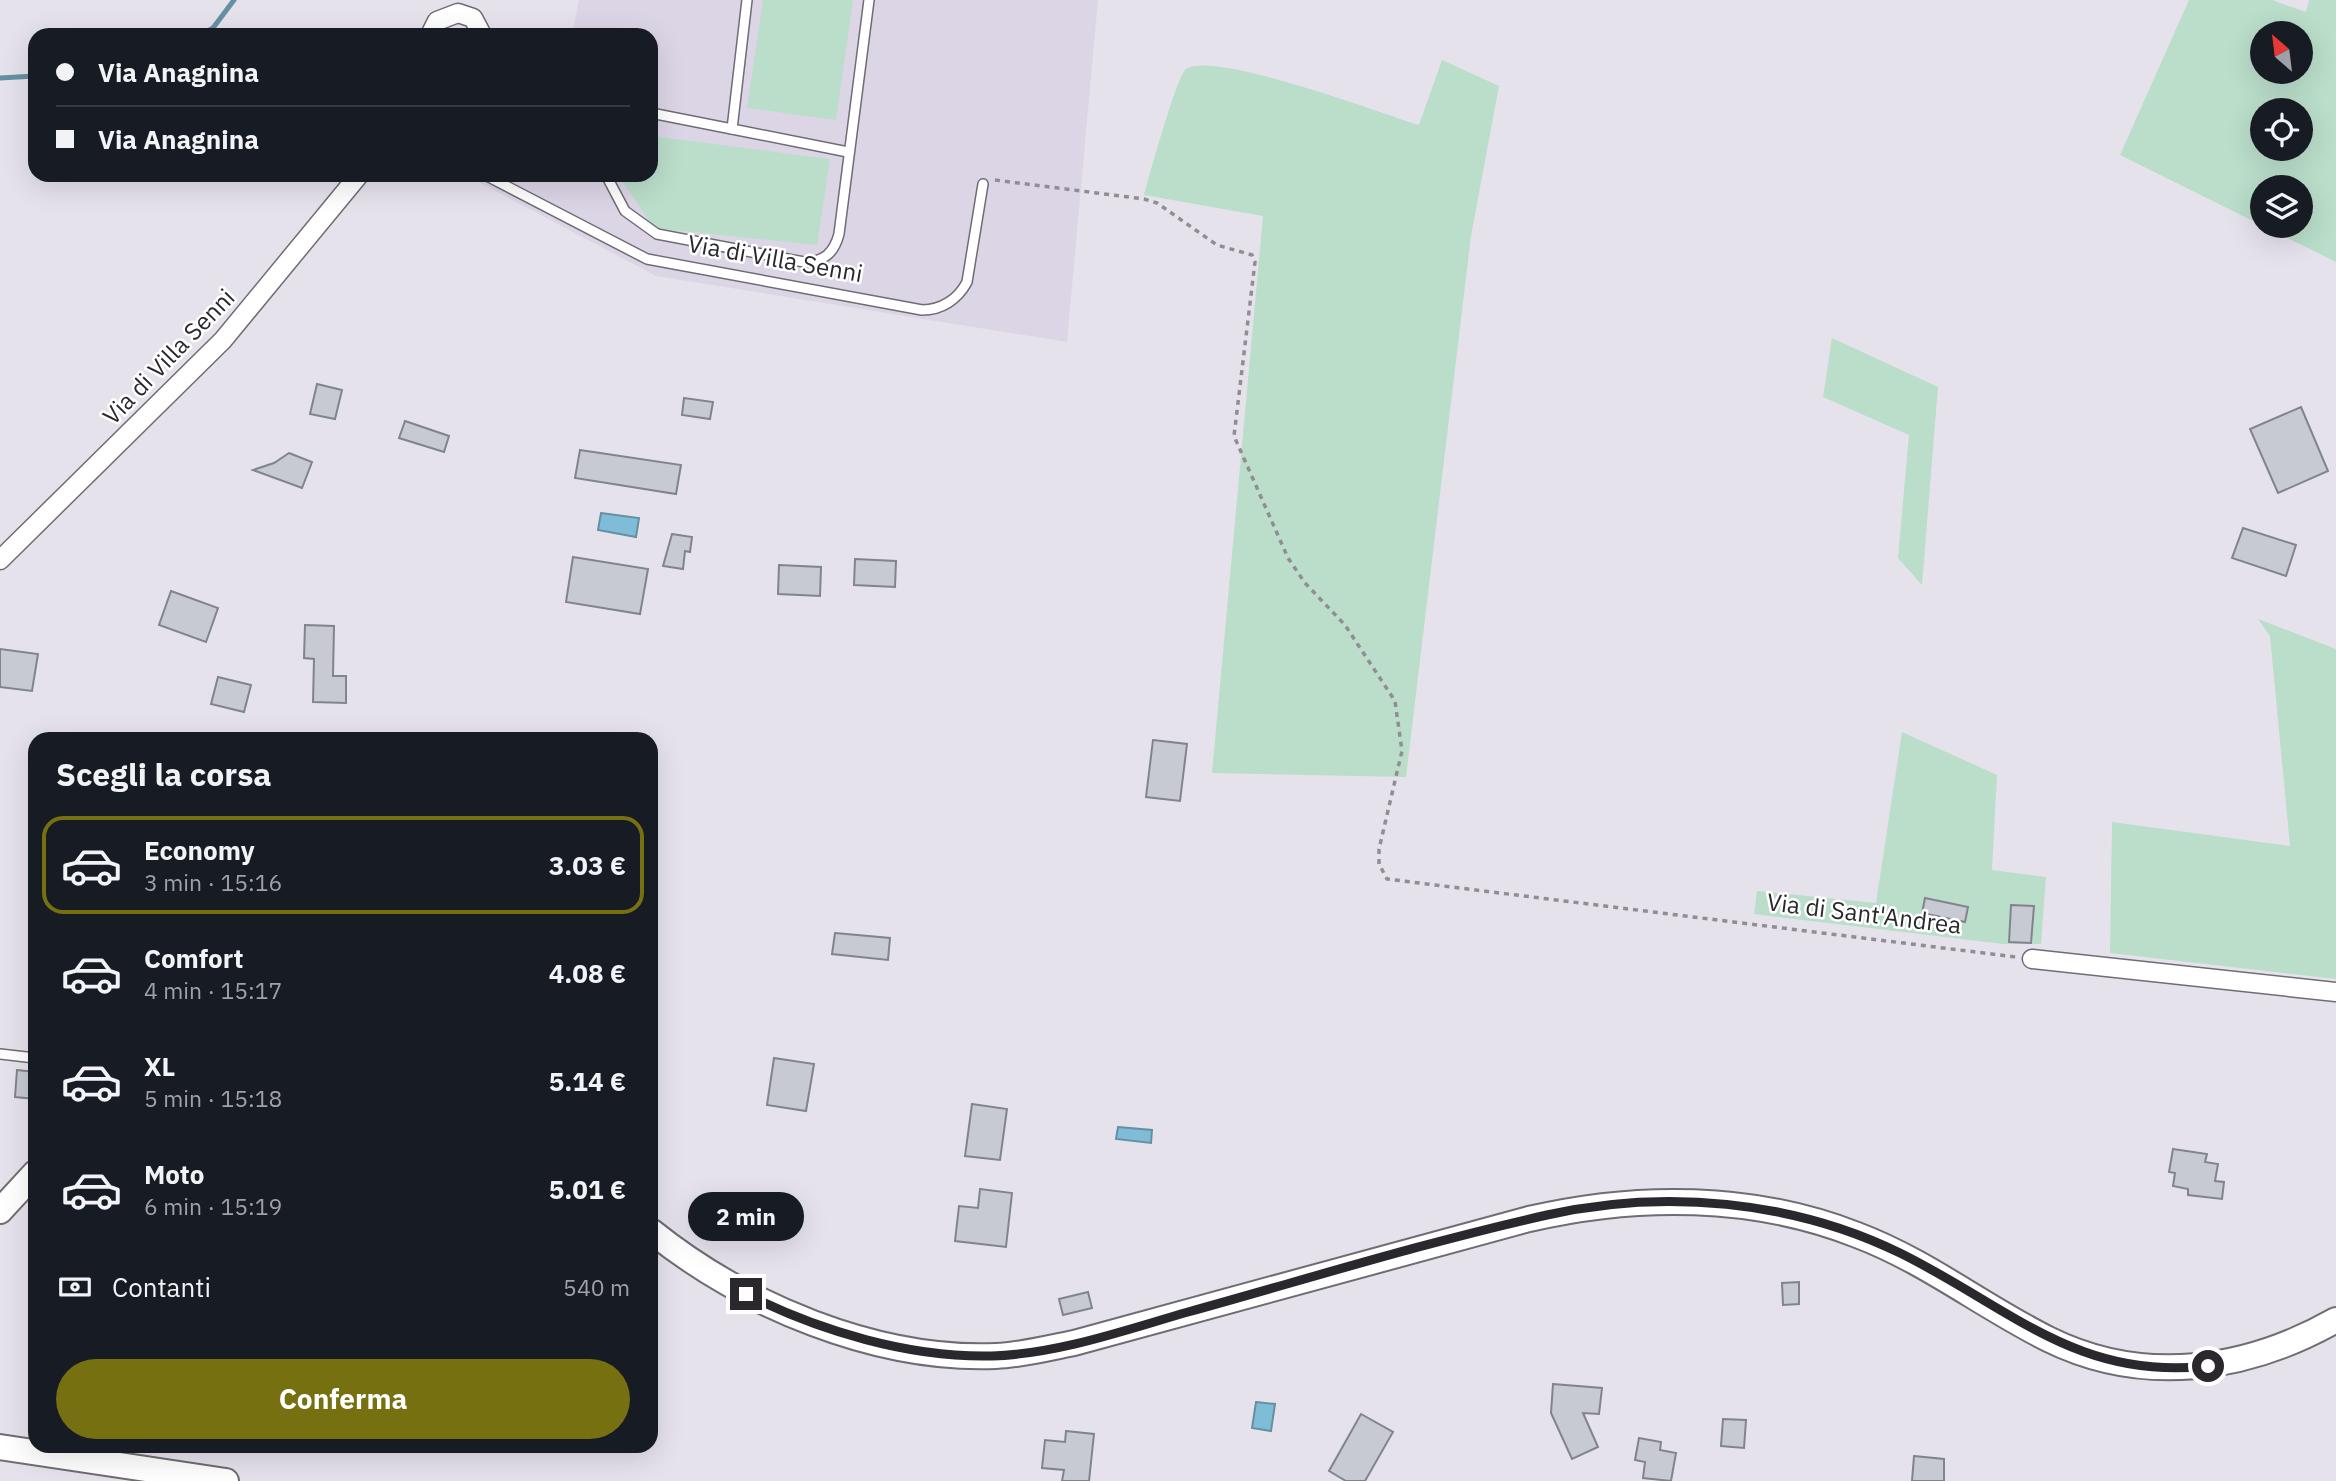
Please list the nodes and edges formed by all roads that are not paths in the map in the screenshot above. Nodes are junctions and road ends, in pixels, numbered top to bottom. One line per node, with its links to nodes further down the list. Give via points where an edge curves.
1 (437, 0): 5 (street)
2 (747, 0): 9 (lane)
3 (869, 0): 10 (lane)
4 (461, 7): 6 (street, via 443,16); 7 (street)
5 (432, 28)
6 (433, 28)
7 (479, 28)
8 (658, 114): 9 (lane)
9 (732, 129): 10 (lane)
10 (848, 152): 13 (lane, via 837,242 825,258 811,262 657,234 625,211)
11 (353, 182): 15 (street, Via di Villa Senni, via 223,341)
12 (498, 182): 14 (lane, Via di Villa Senni, via 647,259 922,310 946,305 967,282)
13 (610, 182)
14 (983, 184)
15 (0, 560)
16 (2032, 959): 17 (street)
17 (2336, 992)
18 (0, 1054): 19 (lane)
19 (28, 1057)
20 (28, 1181): 21 (main road)
21 (0, 1211)
22 (658, 1236): 23 (main road, via 735,1289 795,1315 895,1345 966,1355 1017,1354 1074,1343 1529,1219 1584,1207 1646,1202 1758,1208 1821,1222 1900,1253 2064,1346 2138,1365 2190,1368 2242,1360 2298,1340)
23 (2336, 1320)
24 (0, 1445): 25 (main road)
25 (28, 1451)
26 (42, 1453): 27 (main road)
27 (226, 1481)

